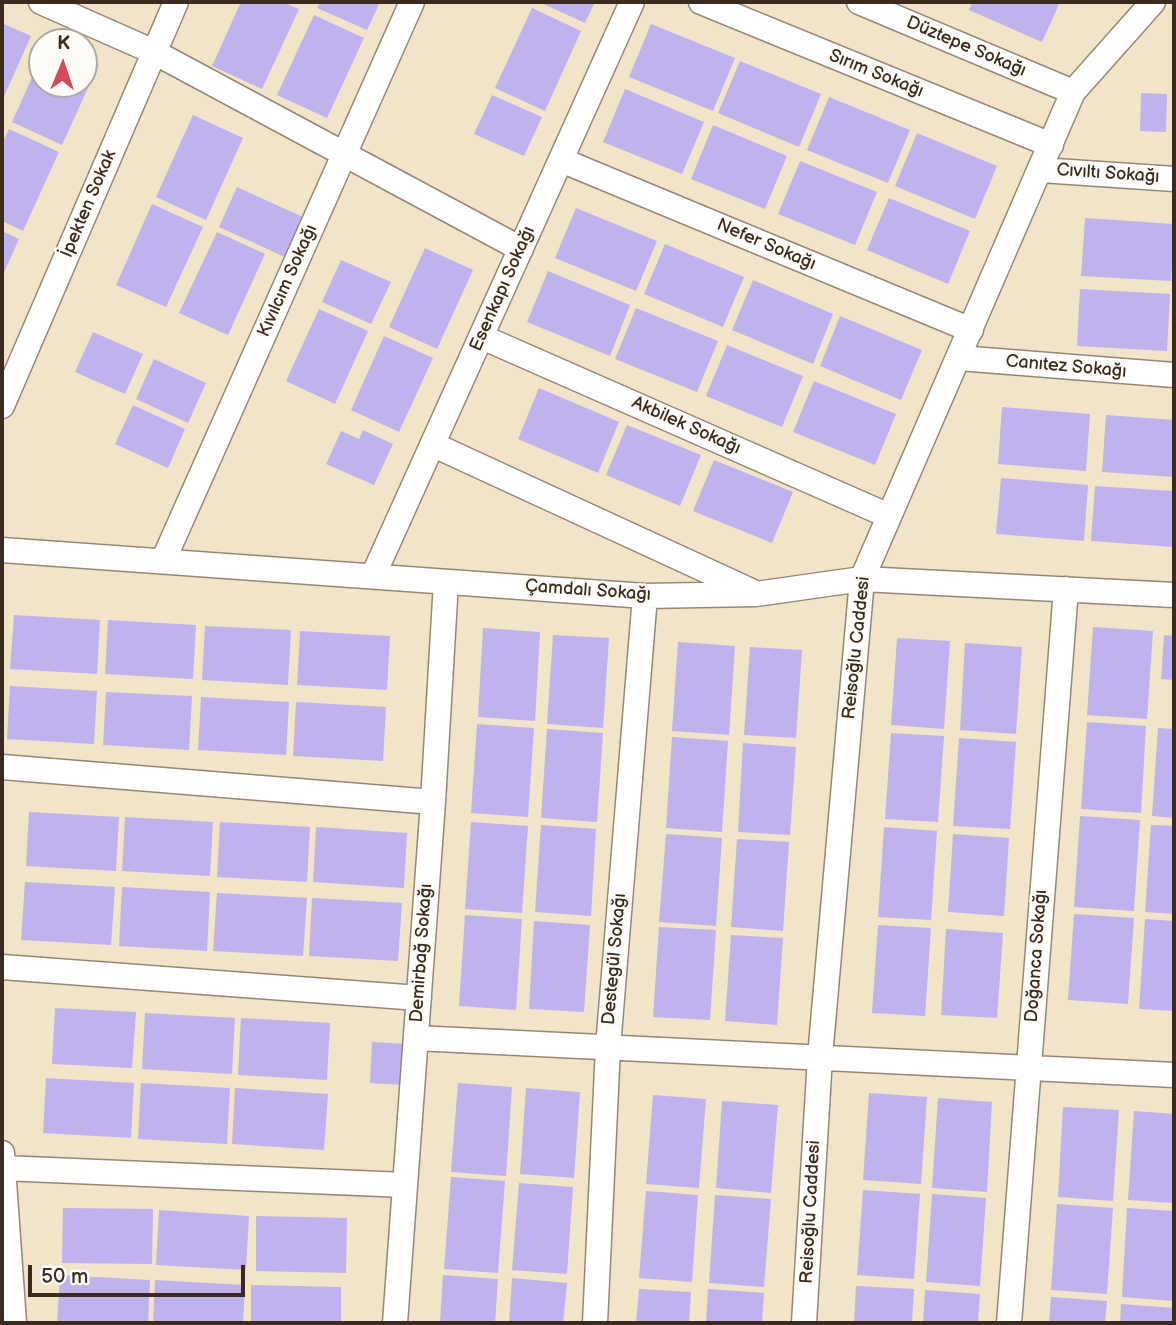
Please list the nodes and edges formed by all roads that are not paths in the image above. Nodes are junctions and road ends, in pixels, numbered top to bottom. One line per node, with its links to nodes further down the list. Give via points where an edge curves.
1 (41, 2): 8 (street)
2 (176, 2): 8 (street, İpekten Sokak)
3 (412, 2): 11 (street, Kıvılcım Sokağı)
4 (632, 2): 12 (street, Esenkapı Sokağı)
5 (701, 2): 10 (street, Sırım Sokağı)
6 (859, 2): 9 (street, Düztepe Sokağı)
7 (1153, 2): 9 (street, Reisoğlu Caddesi)
8 (154, 52): 11 (street); 20 (street, İpekten Sokak)
9 (1073, 92): 10 (street, Reisoğlu Caddesi)
10 (1051, 145): 13 (street, Reisoğlu Caddesi)
11 (344, 154): 15 (street); 24 (street, Kıvılcım Sokağı)
12 (561, 160): 15 (street, Esenkapı Sokağı); 16 (street, Nefer Sokağı)
13 (1041, 170): 14 (street, Cıvıltı Sokağı); 16 (street, Reisoğlu Caddesi)
14 (1174, 179)
15 (521, 249): 17 (street, Esenkapı Sokağı)
16 (971, 330): 18 (street, Reisoğlu Caddesi)
17 (482, 337): 21 (street, Esenkapı Sokağı); 22 (street, Akbilek Sokağı)
18 (959, 358): 19 (street, Canıtez Sokağı); 22 (street, Reisoğlu Caddesi)
19 (1174, 375)
20 (2, 406)
21 (434, 444): 25 (street, Esenkapı Sokağı); 29 (street)
22 (890, 516): 26 (street, Reisoğlu Caddesi)
23 (2, 550): 24 (street, Çamdalı Sokağı)
24 (163, 561): 25 (street, Çamdalı Sokağı)
25 (373, 576): 27 (street, Çamdalı Sokağı)
26 (862, 579): 28 (street, Çamdalı Sokağı); 29 (street, Çamdalı Sokağı); 38 (street, Reisoğlu Caddesi)
27 (446, 582): 31 (street, Çamdalı Sokağı); 33 (street, Demirbağ Sokağı)
28 (1066, 589): 30 (street, Çamdalı Sokağı); 39 (street, Doğanca Sokağı)
29 (757, 594): 31 (street, Çamdalı Sokağı)
30 (1174, 595)
31 (645, 596): 37 (street, Destegül Sokağı)
32 (2, 767): 33 (street)
33 (433, 802): 35 (street, Demirbağ Sokağı)
34 (2, 967): 35 (street)
35 (419, 998): 36 (street, Demirbağ Sokağı)
36 (416, 1038): 37 (street); 42 (street, Demirbağ Sokağı)
37 (608, 1047): 38 (street); 45 (street, Destegül Sokağı)
38 (820, 1057): 39 (street); 46 (street, Reisoğlu Caddesi)
39 (1028, 1068): 40 (street); 47 (street, Doğanca Sokağı)
40 (1174, 1075)
41 (3, 1161): 42 (street); 43 (street)
42 (405, 1185): 44 (street, Demirbağ Sokağı)
43 (14, 1323)
44 (395, 1323)
45 (595, 1323)
46 (804, 1323)
47 (1009, 1323)

